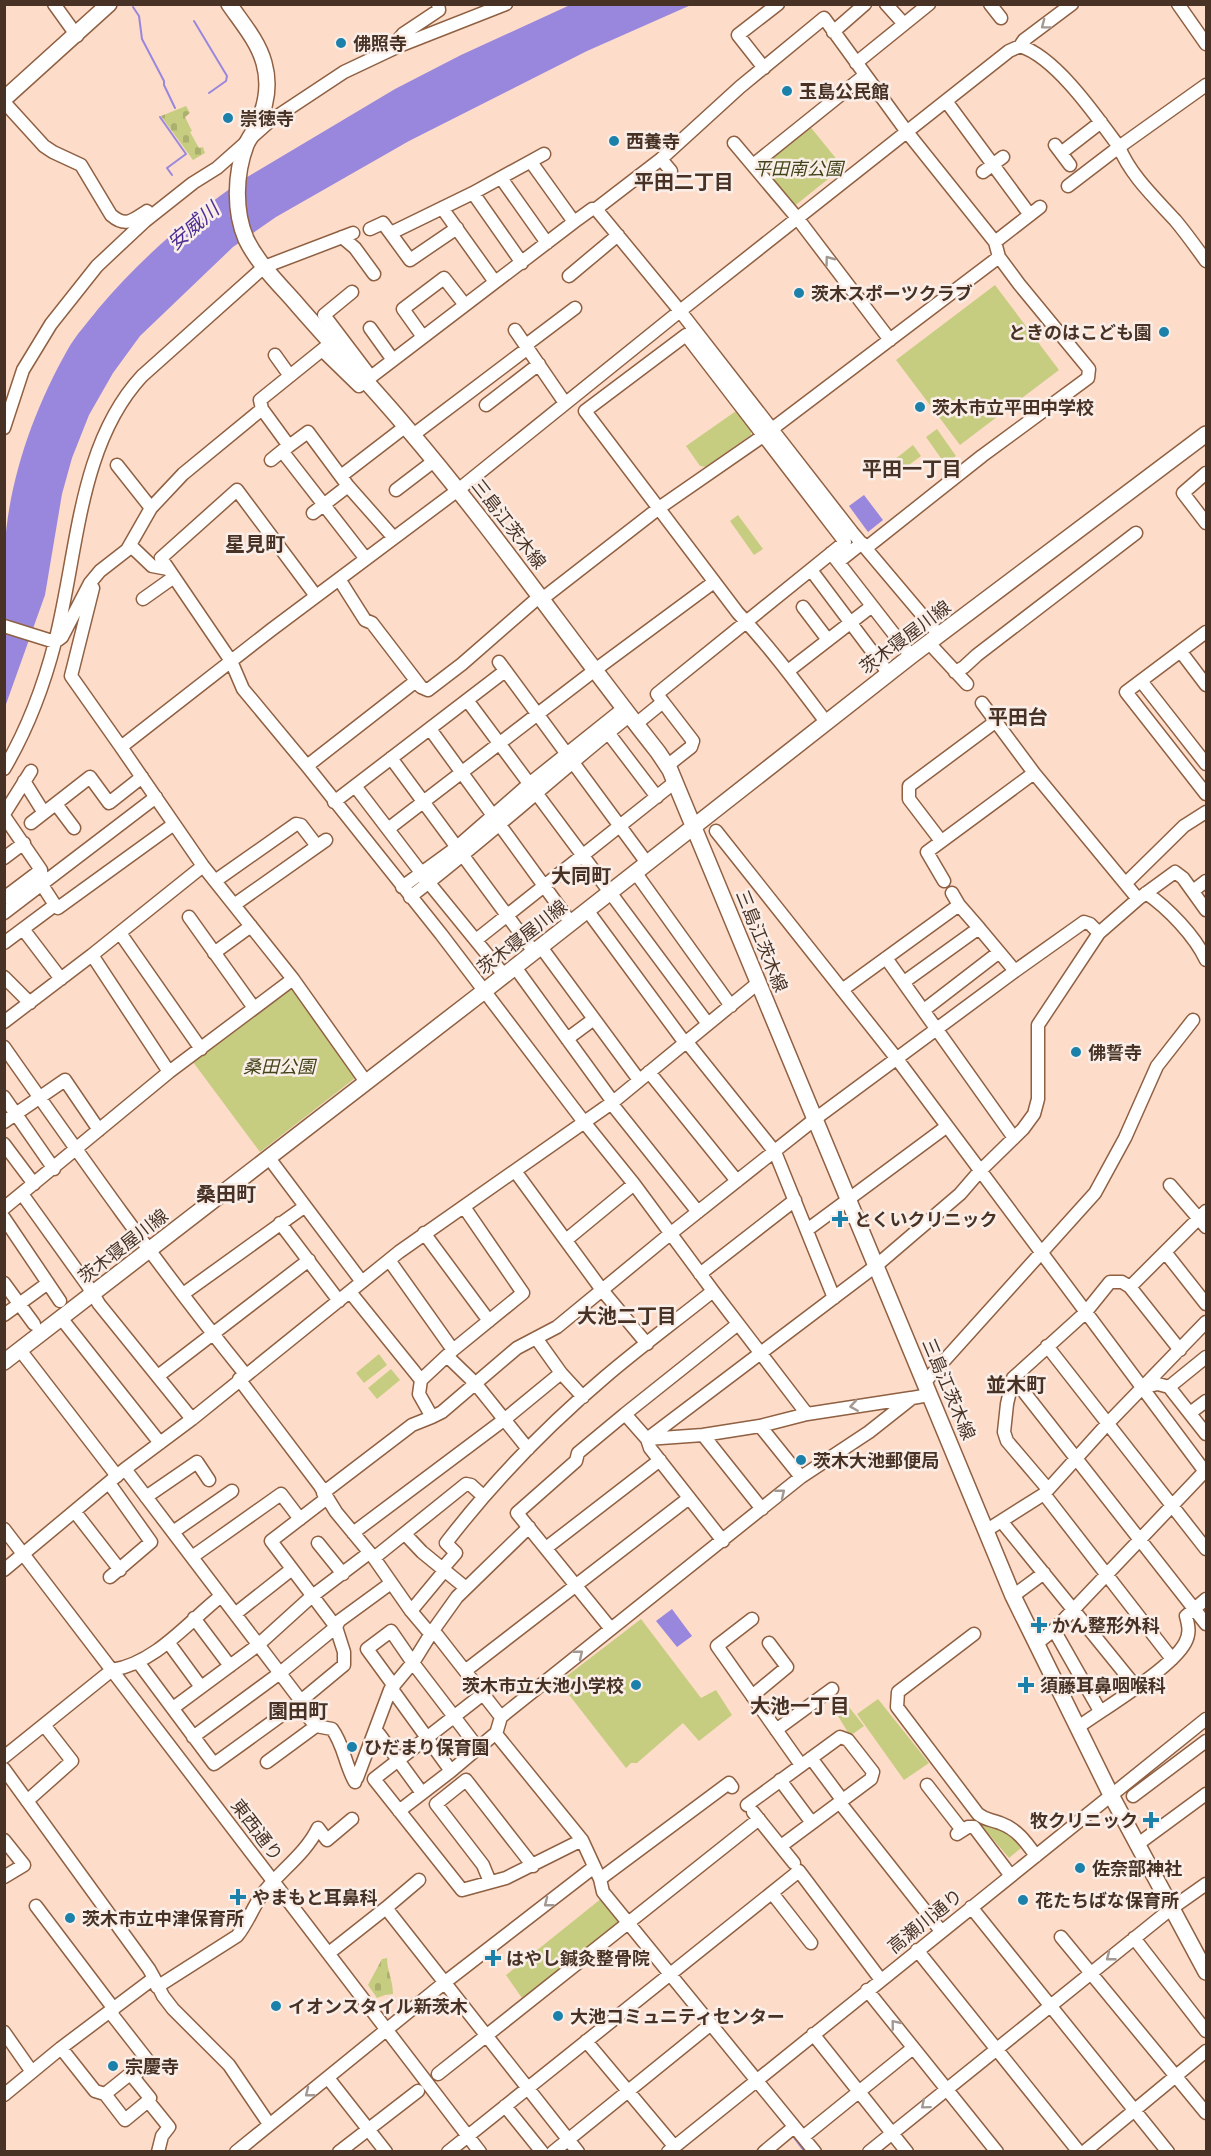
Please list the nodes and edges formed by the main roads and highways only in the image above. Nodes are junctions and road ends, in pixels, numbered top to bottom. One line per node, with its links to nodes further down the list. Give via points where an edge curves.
1 (110, 4): 3 (main road)
2 (229, 4): 5 (main road, 三島江茨木線, via 259,50 266,72 263,111 245,150 237,187 247,240 262,264 368,379 541,598 667,766)
3 (4, 100)
4 (1206, 434): 5 (main road, 茨木寝屋川線, via 911,656)
5 (694, 826): 6 (main road, 茨木寝屋川線); 7 (main road, 三島江茨木線, via 1013,1596 1111,1795)
6 (4, 1362)
7 (1205, 1968)

